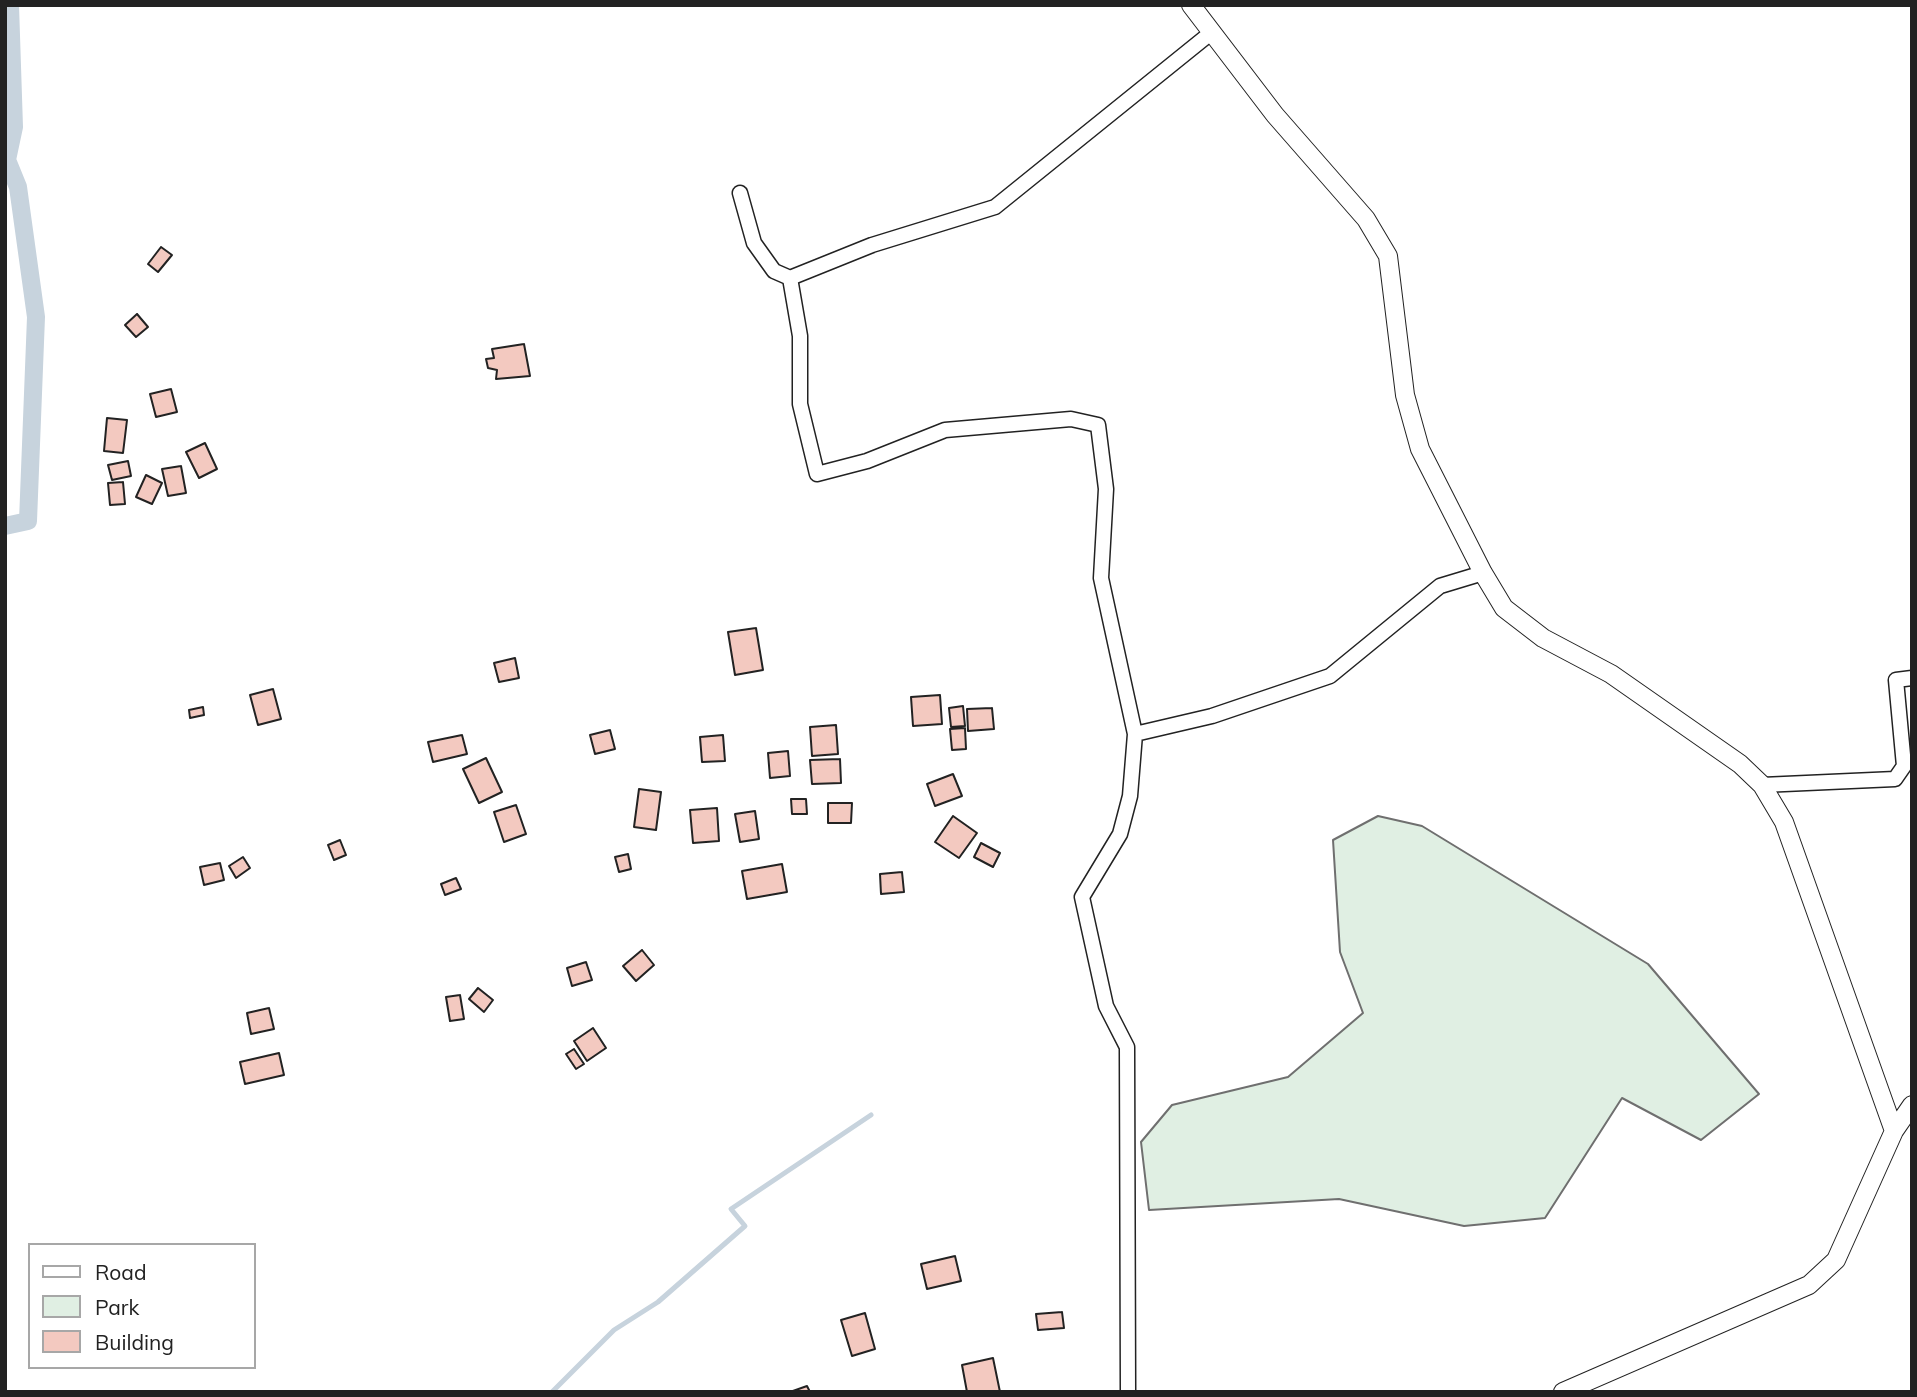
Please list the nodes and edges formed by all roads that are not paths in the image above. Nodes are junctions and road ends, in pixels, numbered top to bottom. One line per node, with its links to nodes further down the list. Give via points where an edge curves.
1 (1191, 5): 2 (street)
2 (1212, 32): 4 (street, via 995,207 872,245); 5 (street, via 1275,115 1366,219 1388,256 1405,395 1420,449)
3 (740, 193): 4 (street, via 754,243 774,271)
4 (790, 278): 7 (street, via 800,336 800,404 817,474 867,461 945,430 1071,419 1098,425 1106,489 1101,578)
5 (1483, 573): 7 (street, via 1440,586 1331,676 1212,716); 8 (street, via 1504,608 1543,638 1611,674 1740,764)
6 (1912, 678): 8 (street, via 1896,680 1904,766 1895,779)
7 (1135, 734): 11 (street, via 1130,796 1120,834 1082,897 1107,1006 1127,1047)
8 (1762, 785): 10 (street, via 1784,822)
9 (1912, 1105): 10 (street)
10 (1894, 1131): 12 (street, via 1836,1260 1809,1284)
11 (1128, 1392)
12 (1563, 1392)

